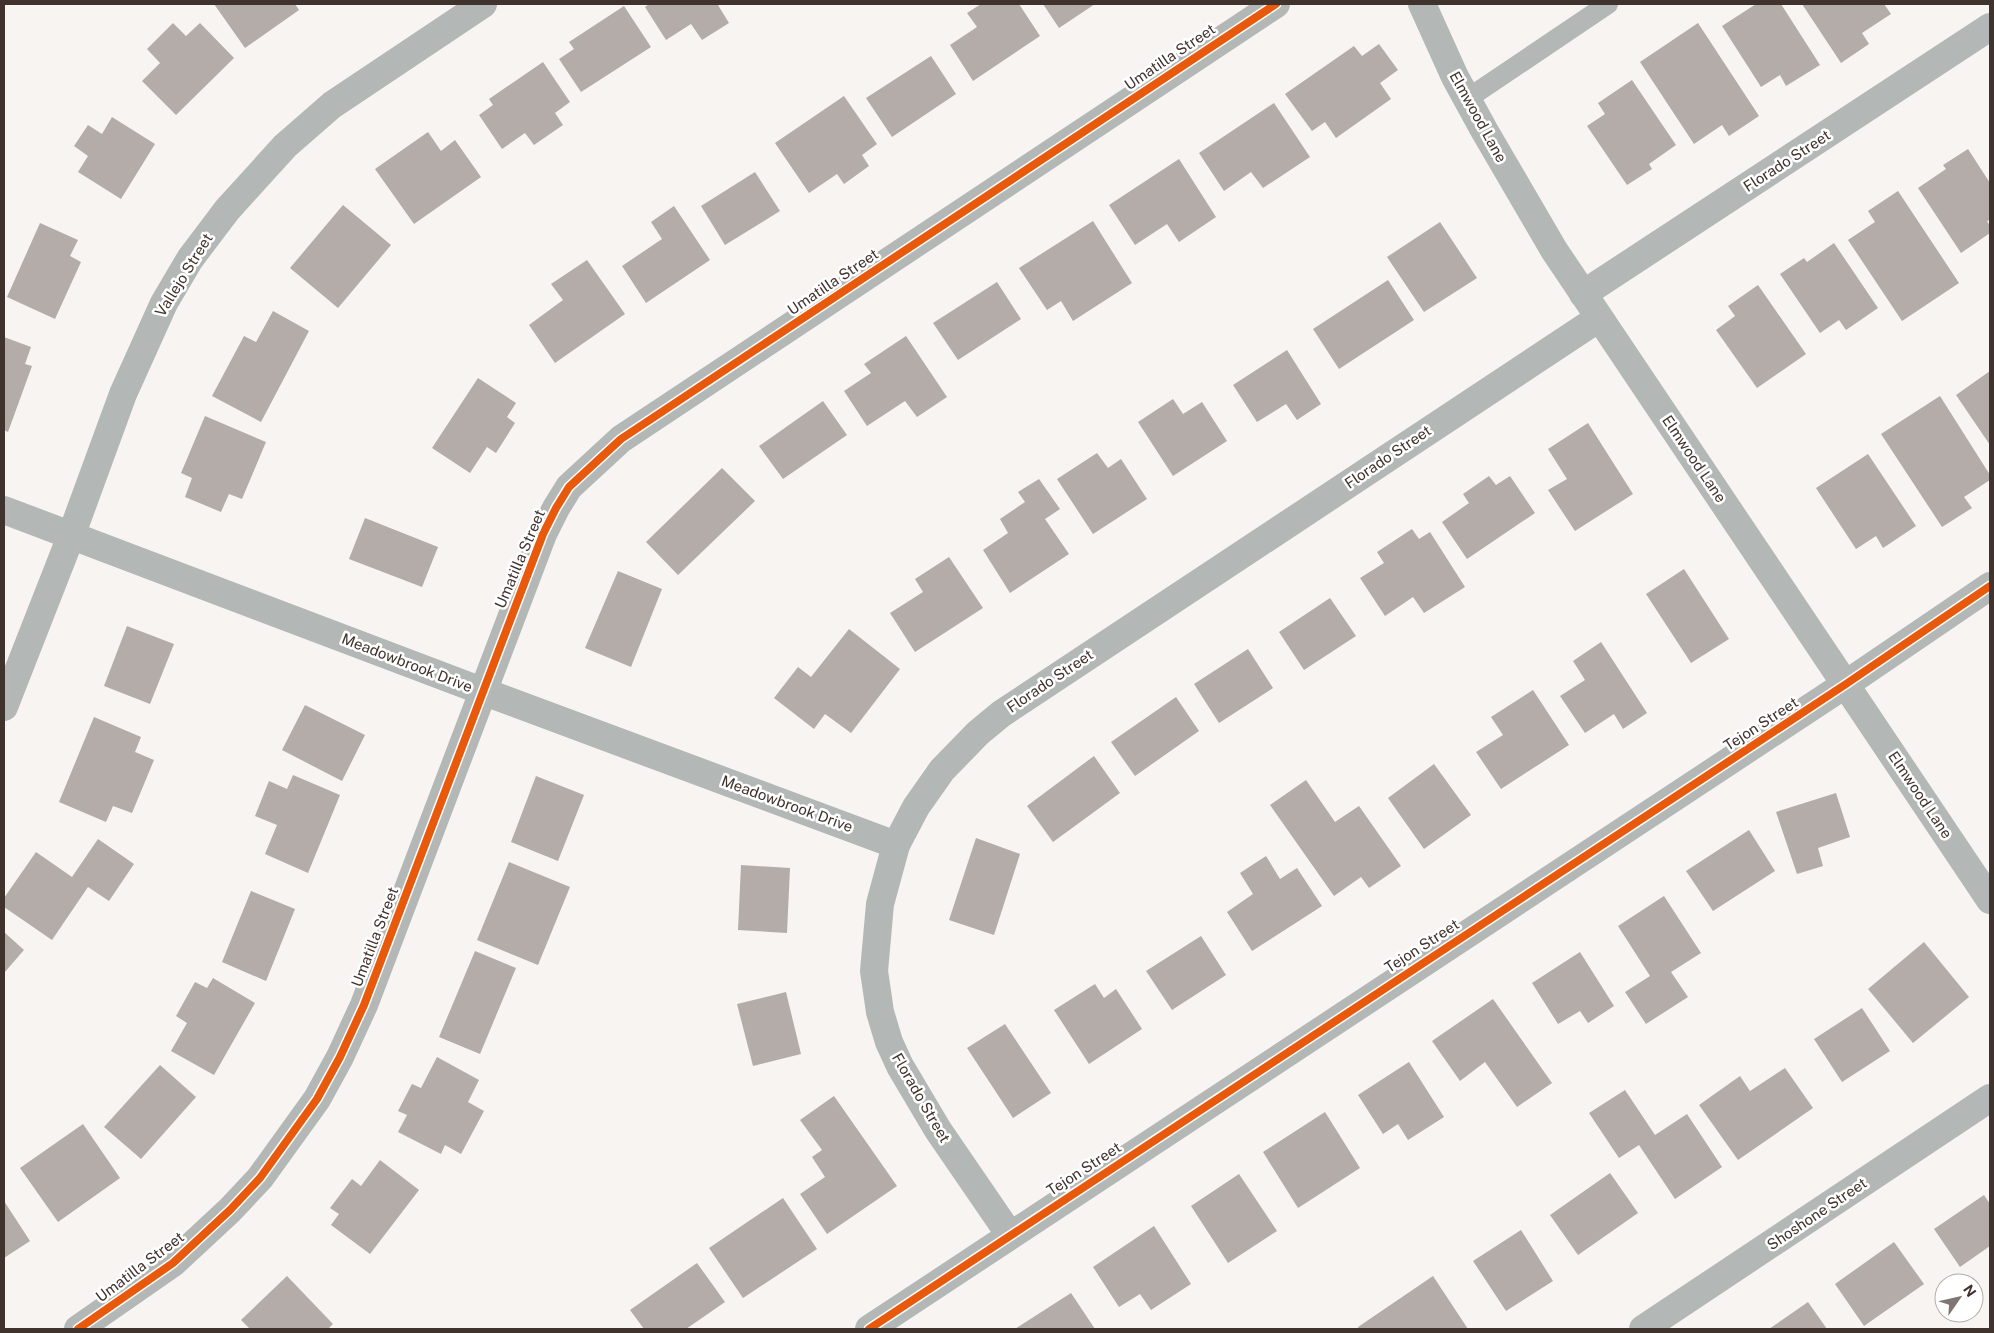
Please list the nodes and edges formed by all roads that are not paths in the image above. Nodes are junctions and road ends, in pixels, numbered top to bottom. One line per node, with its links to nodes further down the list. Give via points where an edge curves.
1 (483, 4): 10 (street, Vallejo Street, via 332,105 285,146 226,210 164,302 123,394)
2 (1276, 4): 13 (street, Umatilla Street, via 637,428 601,456 569,487 556,508)
3 (1422, 4): 6 (street, Elmwood Lane)
4 (1608, 4): 6 (lane)
5 (1990, 27): 7 (street, Florado Street)
6 (1468, 99): 7 (street, Elmwood Lane, via 1554,250)
7 (1583, 294): 8 (street, Elmwood Lane)
8 (1599, 318): 12 (street, Elmwood Lane); 15 (street, Florado Street, via 1001,714 942,770 916,807)
9 (4, 510): 10 (street, Meadowbrook Drive)
10 (71, 536): 13 (street, Meadowbrook Drive); 14 (street, Vallejo Street)
11 (1990, 586): 12 (street, Tejon Street)
12 (1846, 684): 16 (street, Elmwood Lane); 18 (street, Tejon Street)
13 (482, 691): 15 (street, Meadowbrook Drive); 19 (street, Umatilla Street, via 364,1005 317,1099 260,1178 230,1210 173,1262)
14 (4, 707)
15 (896, 845): 18 (street, Florado Street, via 880,904 874,971 880,1012 900,1066 938,1130)
16 (1990, 900)
17 (1990, 1098): 21 (street, Shoshone Street)
18 (1010, 1235): 20 (street, Tejon Street)
19 (78, 1329)
20 (869, 1329)
21 (1643, 1329)

